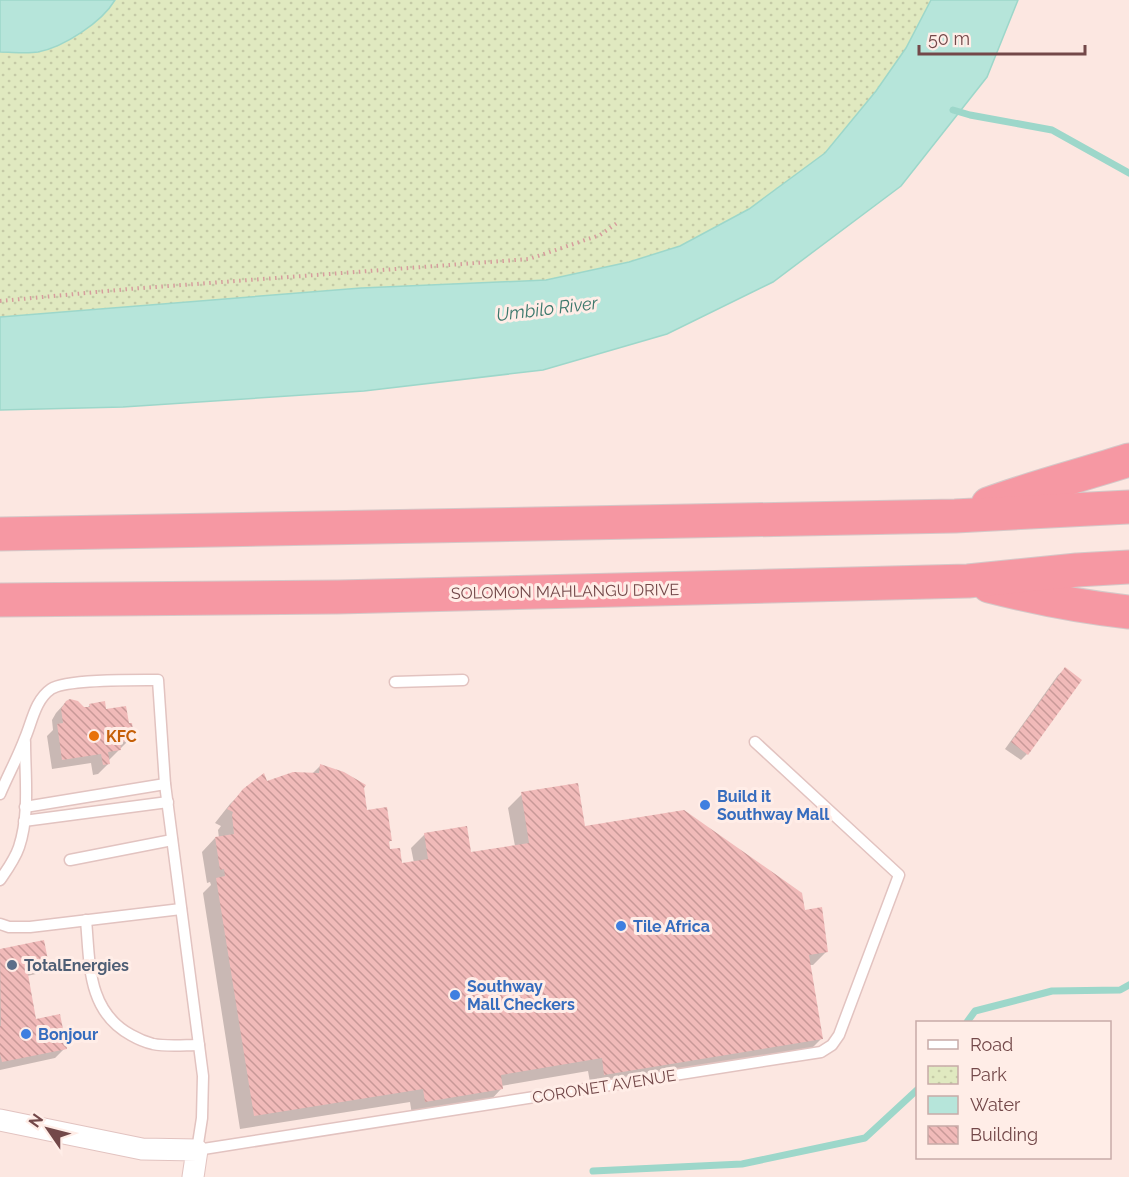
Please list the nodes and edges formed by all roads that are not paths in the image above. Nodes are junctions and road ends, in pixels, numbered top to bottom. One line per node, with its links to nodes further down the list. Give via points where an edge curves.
1 (1129, 459): 3 (highway)
2 (1129, 507): 3 (highway)
3 (955, 516): 4 (highway)
4 (0, 534)
5 (1129, 567): 6 (highway, SOLOMON MAHLANGU DRIVE)
6 (968, 581): 7 (highway, SOLOMON MAHLANGU DRIVE, via 338,597); 8 (highway, via 1041,599)
7 (1, 600)
8 (1129, 612)
9 (463, 680): 10 (lane)
10 (395, 682)
11 (25, 739): 13 (lane, via 41,700 52,689 67,683 158,680); 14 (lane); 16 (lane)
12 (755, 742): 26 (lane, CORONET AVENUE, via 899,876 832,1046 821,1052)
13 (165, 784): 15 (lane); 16 (lane)
14 (0, 794)
15 (168, 802): 17 (lane); 18 (lane)
16 (25, 807): 17 (lane)
17 (24, 821): 20 (lane, via 18,849)
18 (172, 840): 19 (lane); 21 (lane)
19 (70, 860)
20 (0, 880)
21 (181, 909): 22 (lane); 24 (lane)
22 (86, 921): 23 (lane, via 30,927); 24 (lane, via 92,981 109,1019 140,1040)
23 (0, 924)
24 (199, 1045): 26 (lane, via 203,1099)
25 (0, 1120): 26 (street, CORONET AVENUE, via 142,1149)
26 (196, 1150): 27 (street)
27 (193, 1177)

